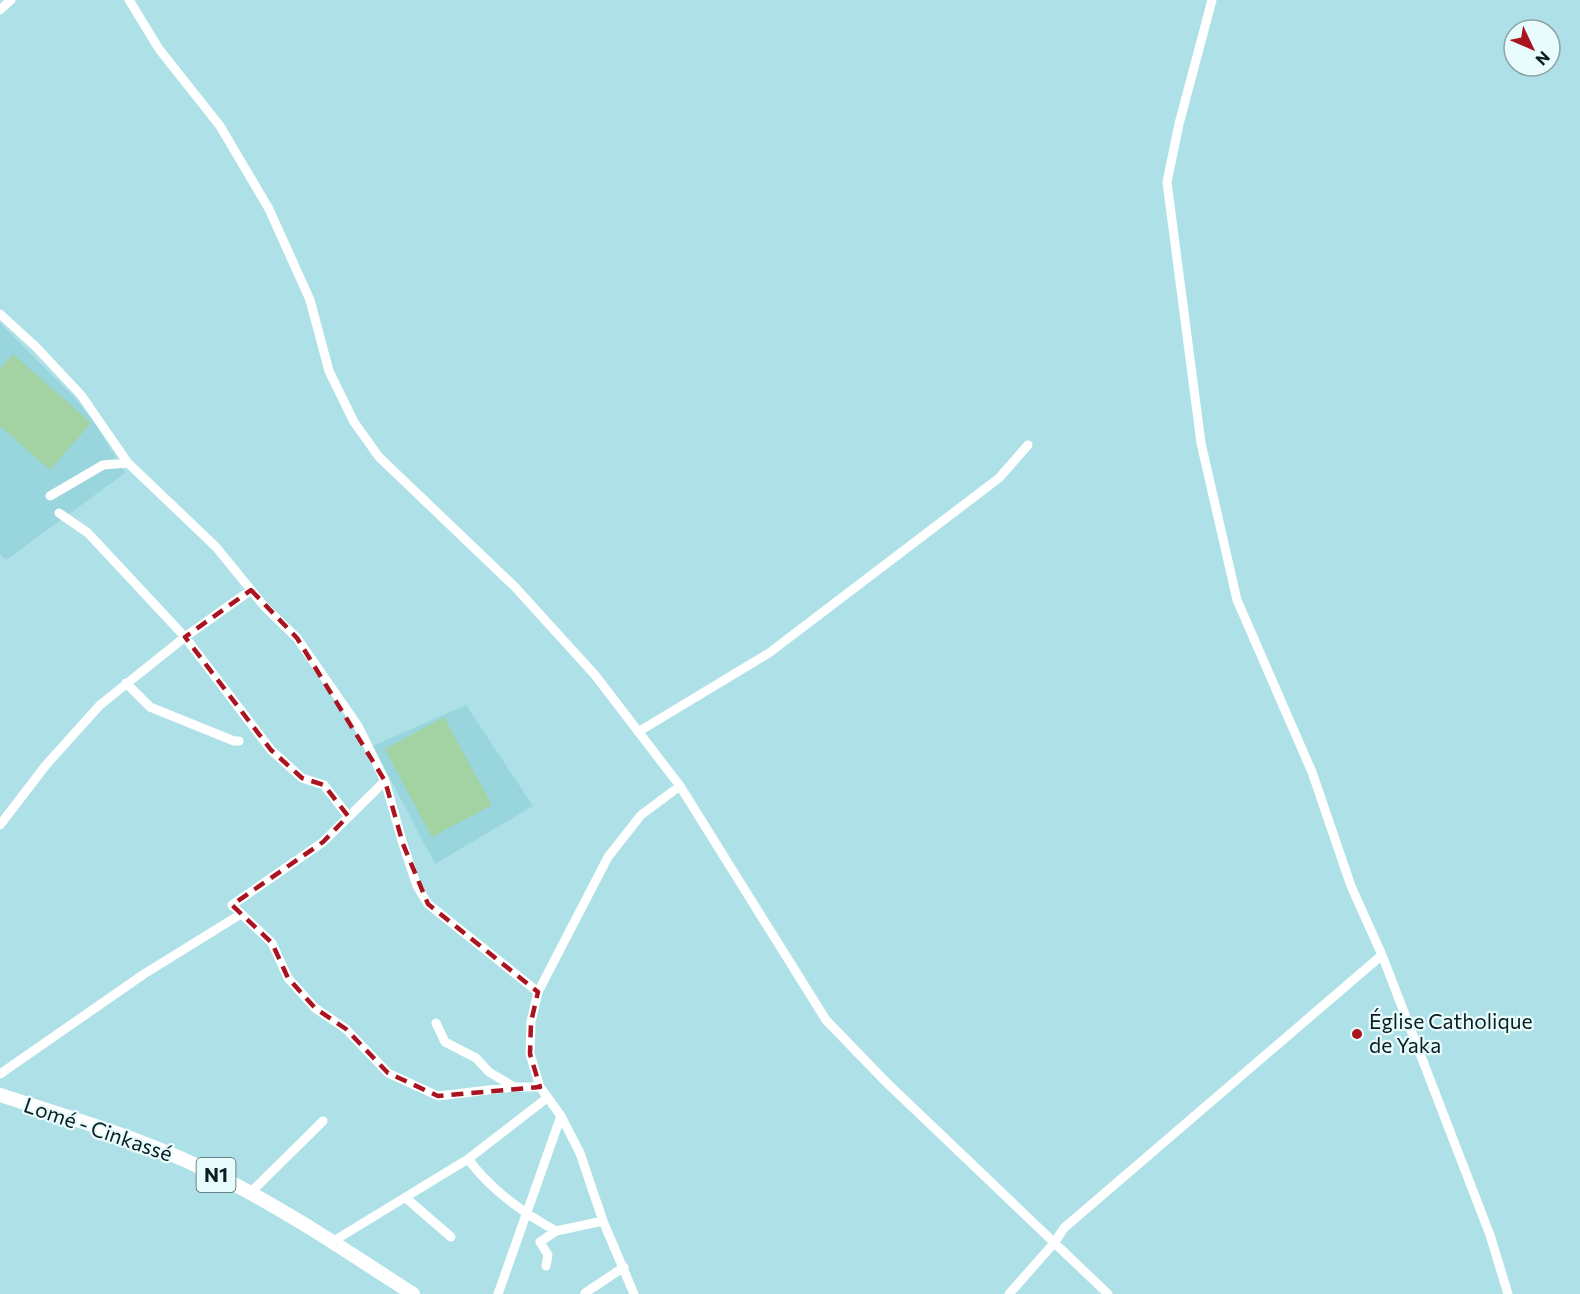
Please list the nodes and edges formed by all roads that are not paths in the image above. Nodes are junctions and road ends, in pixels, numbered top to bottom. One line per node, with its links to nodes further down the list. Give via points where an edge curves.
1 (11, 0): 4 (street)
2 (129, 0): 13 (street, via 159,49 220,126 269,209 310,300 329,371 354,422 379,457 515,587 595,675)
3 (1212, 0): 20 (street, via 1167,182 1201,443 1237,600 1311,772 1351,886)
4 (0, 10)
5 (0, 314): 7 (street, via 81,395)
6 (1028, 445): 13 (street, via 999,478 769,653)
7 (128, 463): 8 (street, via 104,465); 10 (street, via 216,547)
8 (50, 496)
9 (59, 513): 11 (street, via 88,533)
10 (251, 590): 11 (street); 15 (street, via 297,638 328,680)
11 (185, 637): 12 (street); 17 (street, via 271,750 302,778 324,785)
12 (126, 683): 14 (street, via 150,707); 18 (street, via 72,735)
13 (638, 732): 16 (street)
14 (239, 741)
15 (386, 780): 17 (street); 21 (street, via 417,886 428,904)
16 (680, 786): 21 (street, via 641,815 608,857); 38 (street, via 826,1020)
17 (348, 816): 19 (street, via 323,842 232,906)
18 (0, 825)
19 (241, 914): 23 (street, via 144,974); 24 (street, via 272,943 288,978 315,1008 346,1029 388,1073 438,1096)
20 (1382, 955): 38 (street, via 1064,1228); 47 (street, via 1490,1235)
21 (538, 992): 25 (street, via 531,1022 530,1054)
22 (436, 1023): 24 (street, via 445,1042 476,1058 489,1072)
23 (0, 1074)
24 (514, 1087): 25 (street)
25 (540, 1087): 27 (street)
26 (0, 1095): 31 (highway, Lomé - Cinkassé / N1, via 153,1147)
27 (547, 1098): 28 (street); 30 (street)
28 (561, 1116): 33 (street); 34 (street, via 580,1154)
29 (323, 1121): 31 (street)
30 (468, 1160): 32 (street); 33 (street)
31 (250, 1194): 37 (highway, Lomé - Cinkassé / N1)
32 (406, 1198): 36 (street); 37 (street)
33 (526, 1214): 35 (street); 43 (street)
34 (603, 1221): 35 (street); 40 (street)
35 (556, 1231): 39 (street, via 540,1242 548,1255)
36 (451, 1237)
37 (332, 1242): 42 (highway, Lomé - Cinkassé / N1)
38 (1055, 1242): 45 (street); 46 (street)
39 (546, 1266)
40 (624, 1267): 41 (street); 44 (street)
41 (585, 1293)
42 (413, 1294)
43 (498, 1294)
44 (634, 1294)
45 (1009, 1294)
46 (1108, 1294)
47 (1508, 1294)

